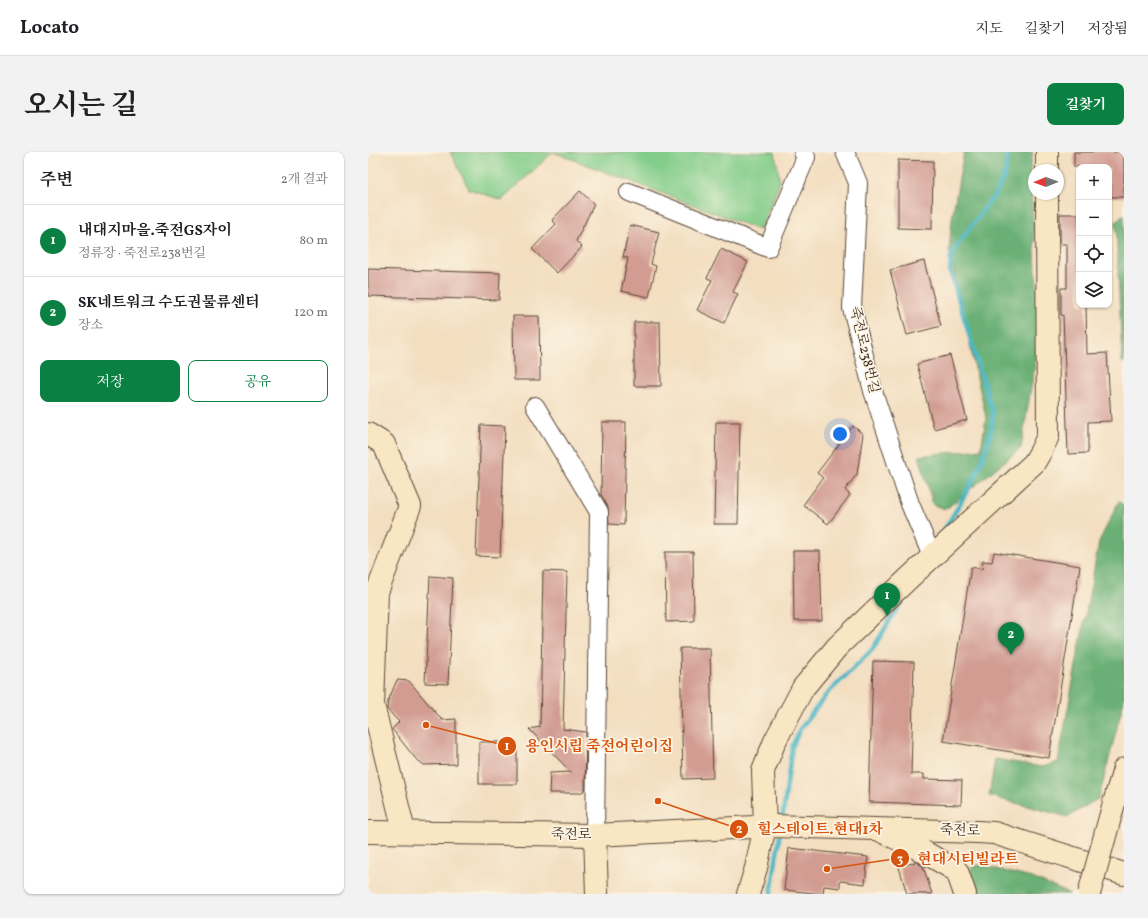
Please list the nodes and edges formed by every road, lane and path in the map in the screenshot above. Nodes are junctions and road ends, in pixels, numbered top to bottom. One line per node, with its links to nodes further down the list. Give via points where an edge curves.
1 (803, 152): 5 (street, via 806,158 768,248)
2 (846, 152): 9 (street, 죽전로238번길, via 858,183 852,308 873,391 910,504)
3 (1047, 152): 4 (street)
4 (1047, 164)
5 (629, 192)
6 (1047, 200): 9 (street, via 1048,436 1034,462)
7 (535, 406): 15 (street, via 599,512)
8 (368, 434): 13 (street, via 384,444 410,506 377,592 373,705)
9 (930, 551): 11 (street, via 909,578 837,647 803,688 775,741 764,771)
10 (1124, 771): 20 (street, bridge)
11 (776, 826): 12 (street, 죽전로); 15 (street, 죽전로); 18 (street, via 756,868)
12 (874, 828): 16 (street, 죽전로, via 994,833); 19 (street, via 919,849 957,871)
13 (404, 831): 14 (street, 죽전로); 15 (street, 죽전로)
14 (368, 832)
15 (595, 835): 17 (street)
16 (1124, 874)
17 (597, 894)
18 (748, 894)
19 (965, 894)
20 (1090, 894)

